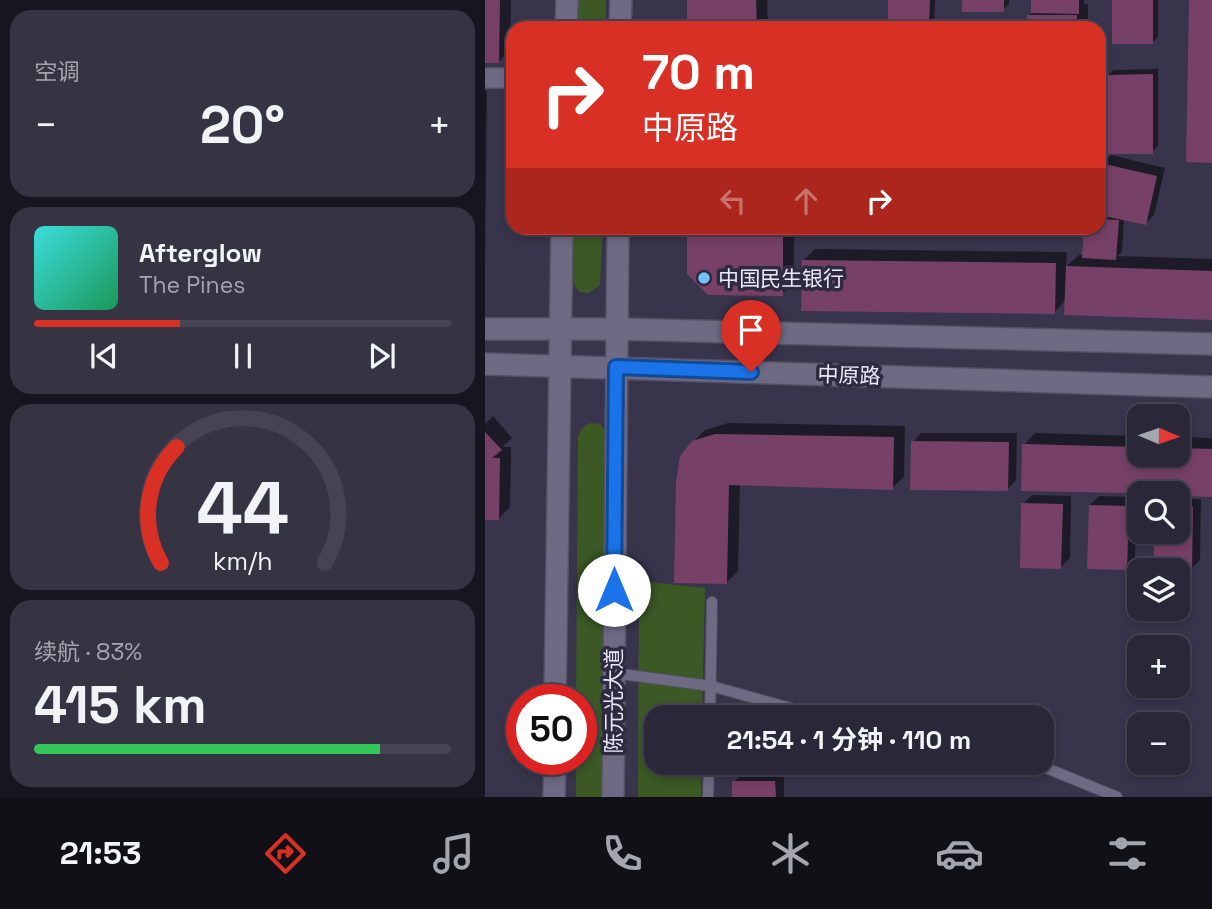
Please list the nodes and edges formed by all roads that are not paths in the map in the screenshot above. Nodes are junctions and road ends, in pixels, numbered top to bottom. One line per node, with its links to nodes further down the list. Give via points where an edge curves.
1 (567, 0): 3 (main road)
2 (621, 0): 4 (main road)
3 (566, 21)
4 (620, 21)
5 (485, 78): 6 (street)
6 (506, 78)
7 (562, 235): 11 (main road)
8 (618, 235): 10 (main road, 陈元光大道)
9 (485, 329): 11 (main road, 中原路)
10 (617, 329): 11 (main road, 中原路); 12 (main road, 中原路); 15 (main road, 陈元光大道)
11 (559, 330): 14 (main road)
12 (1212, 344)
13 (485, 364): 14 (main road, 中原路)
14 (560, 365): 15 (main road, 中原路); 19 (main road)
15 (616, 367): 16 (main road, 中原路); 18 (main road, 陈元光大道)
16 (1212, 387)
17 (712, 602): 20 (lane)
18 (613, 673): 20 (lane); 27 (main road, 陈元光大道)
19 (555, 684)
20 (711, 686): 21 (lane); 22 (lane)
21 (710, 705)
22 (779, 705)
23 (1054, 771): 29 (lane)
24 (555, 775): 26 (main road)
25 (709, 775): 28 (lane)
26 (554, 797)
27 (613, 797)
28 (708, 797)
29 (1117, 797)

